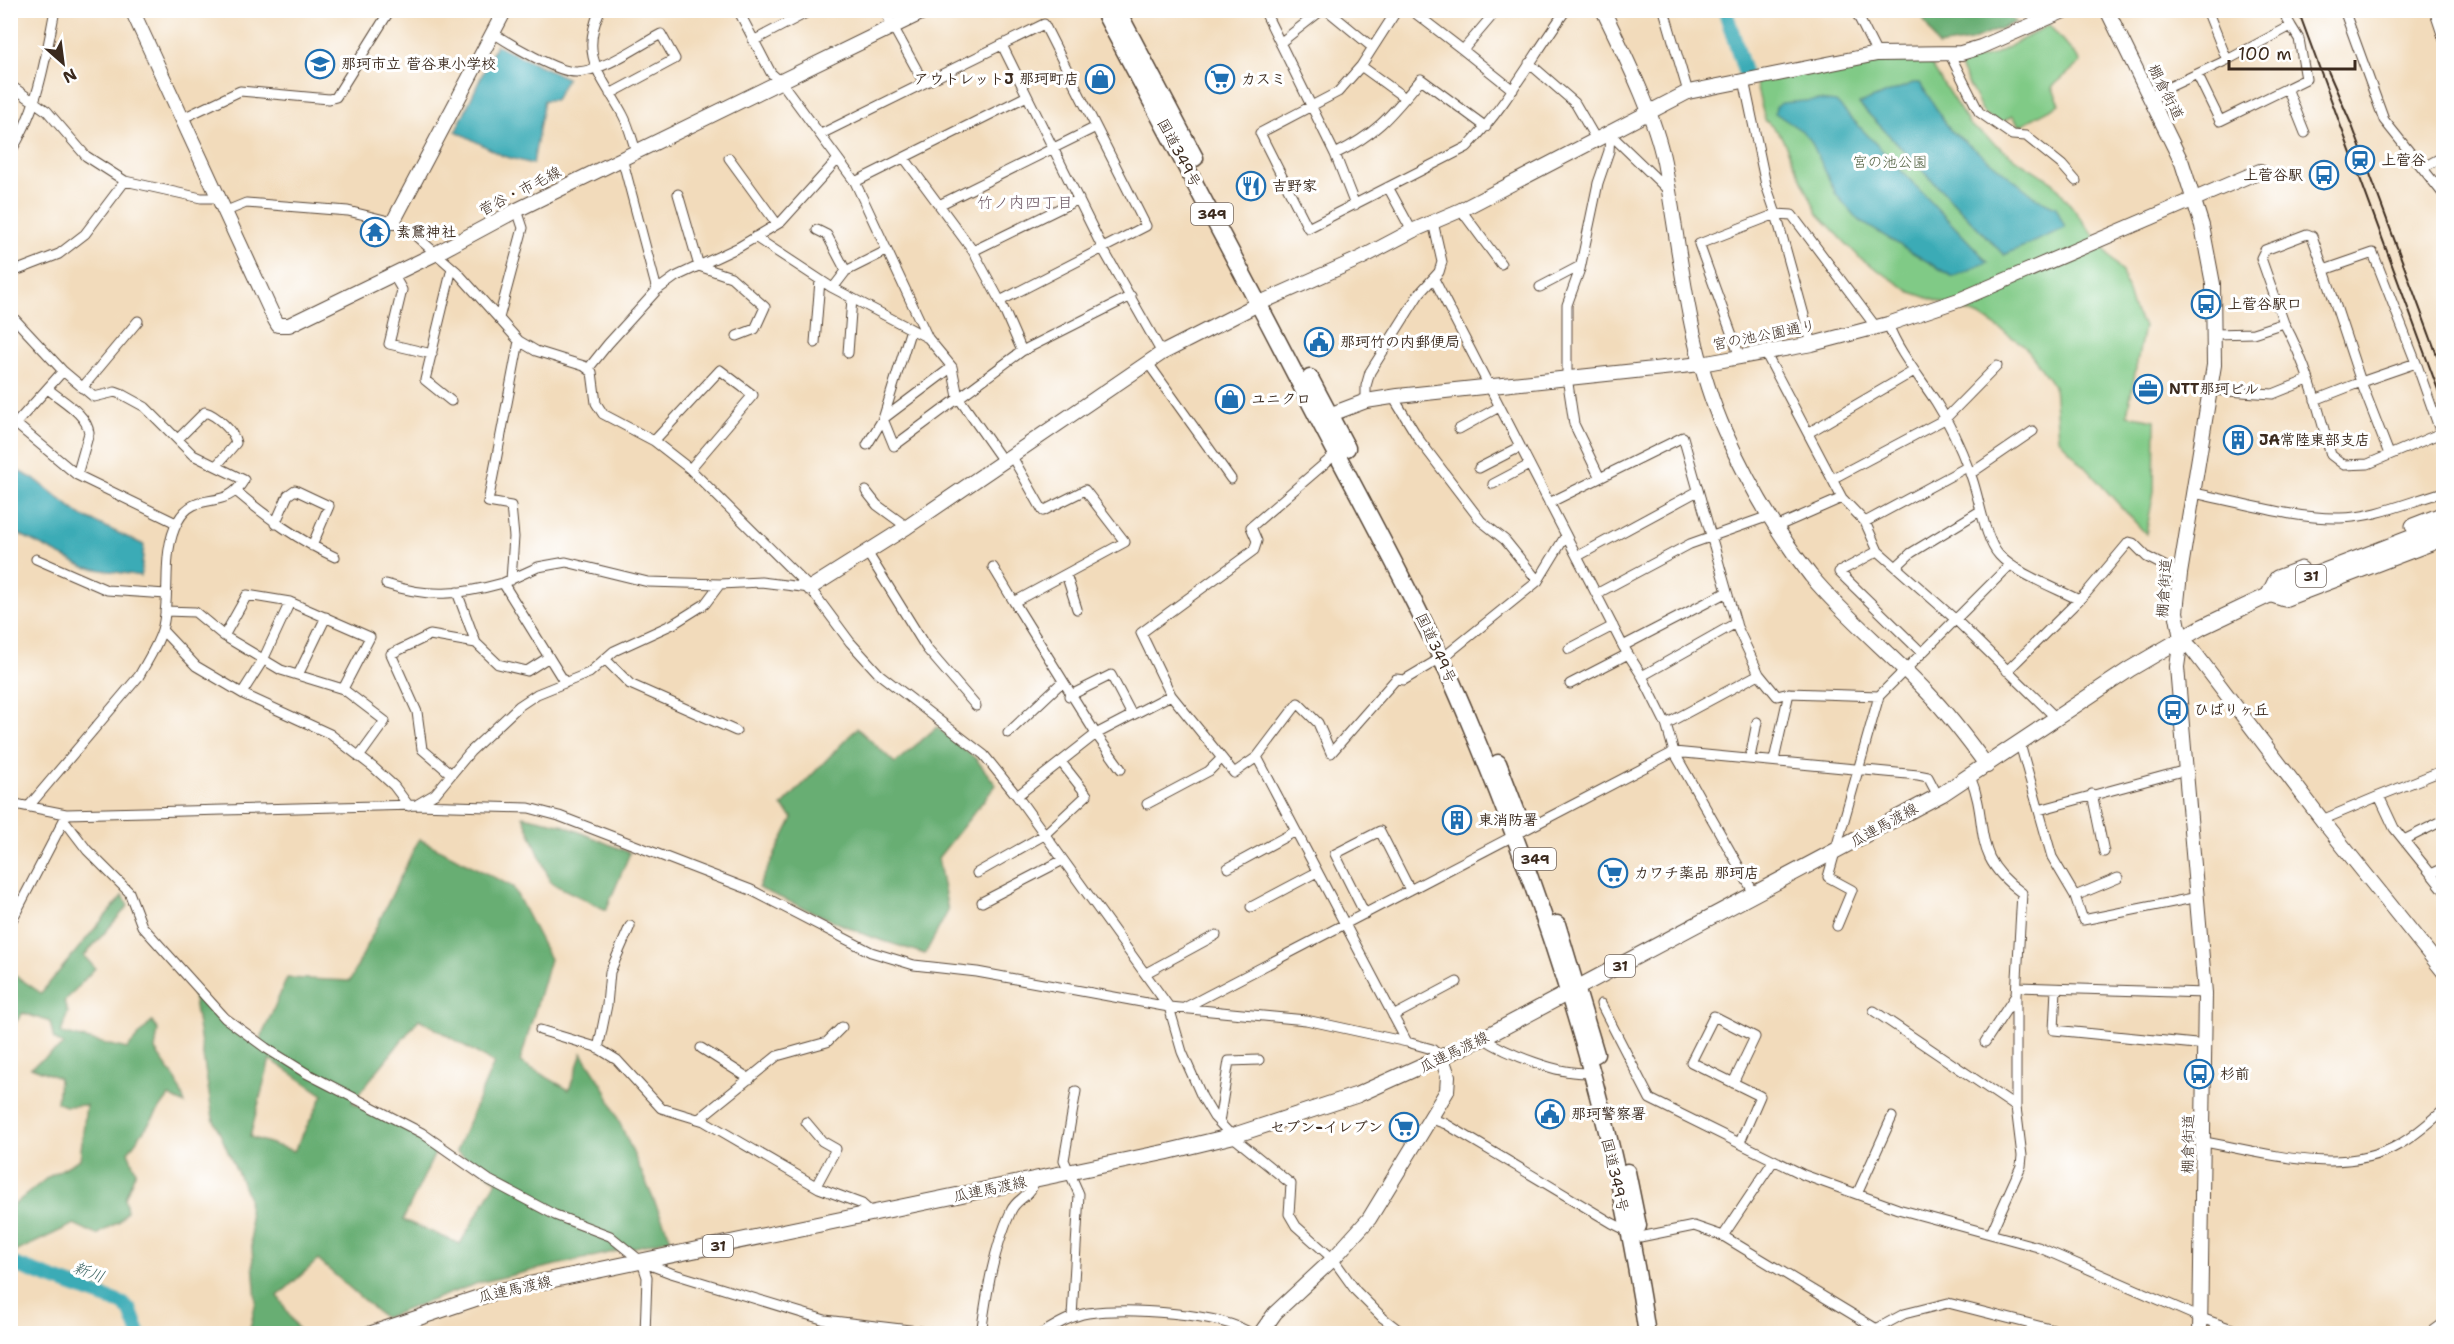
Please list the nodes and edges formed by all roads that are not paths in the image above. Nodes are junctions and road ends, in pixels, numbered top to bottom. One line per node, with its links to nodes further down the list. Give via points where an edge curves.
1 (55, 10): 56 (street)
2 (132, 10): 59 (street, 菅谷・市毛線)
3 (390, 10): 59 (street, via 336,97 240,91)
4 (505, 10): 31 (street)
5 (600, 10): 43 (street, via 592,28)
6 (738, 10): 33 (street)
7 (885, 10): 30 (street)
8 (927, 10): 30 (street, 菅谷・市毛線)
9 (1103, 10): 119 (highway, 国道349号 / 349)
10 (1117, 10): 119 (highway, 国道349号 / 349)
11 (1264, 10): 34 (street)
12 (1322, 10): 34 (street)
13 (1327, 10): 36 (street)
14 (1397, 10): 36 (street)
15 (1411, 10): 37 (street)
16 (1497, 10): 37 (street)
17 (1603, 10): 58 (street)
18 (1664, 10): 51 (street)
19 (1855, 10): 39 (street)
20 (2066, 10): 28 (street)
21 (2107, 10): 54 (street, 棚倉街道)
22 (2207, 10): 40 (street)
23 (2282, 10): 29 (street)
24 (2344, 10): 75 (street, via 2384,120)
25 (2434, 10): 32 (street)
26 (810, 11): 33 (street)
27 (1564, 12): 41 (street)
28 (2042, 16): 38 (street, via 1981,47)
29 (2291, 26): 40 (street); 49 (street, via 2299,39 2306,80)
30 (893, 27): 46 (street, 菅谷・市毛線); 47 (street)
31 (493, 33): 43 (street, via 526,53 574,72); 93 (street)
32 (2444, 40)
33 (753, 41): 46 (street, via 771,73)
34 (1280, 43): 57 (street)
35 (1002, 45): 47 (street); 53 (street); 60 (street, via 1044,24)
36 (1372, 47): 42 (street)
37 (1463, 50): 50 (street)
38 (1949, 53): 39 (street); 78 (street, via 1978,112 2012,135 2026,136)
39 (1877, 54): 45 (street)
40 (2227, 60): 44 (street)
41 (1529, 63): 50 (street); 65 (street, via 1575,103)
42 (1361, 66): 55 (street); 57 (street, via 1338,92)
43 (594, 69): 52 (street); 52 (street, via 661,34 675,59)
44 (2198, 76): 49 (street, via 2220,121); 54 (street)
45 (1744, 80): 51 (street); 92 (street)
46 (782, 83): 63 (street); 67 (street, 菅谷・市毛線)
47 (924, 83): 63 (street)
48 (10, 85): 56 (street)
49 (2288, 88): 62 (street)
50 (1513, 90): 61 (street)
51 (1688, 92): 58 (street)
52 (610, 94): 67 (street, via 625,118)
53 (1027, 96): 66 (street); 74 (street)
54 (2150, 96): 86 (street, 棚倉街道, via 2182,163)
55 (1405, 98): 61 (street, via 1421,79); 69 (street, via 1389,119)
56 (36, 101): 68 (street, via 22,136); 77 (street, via 86,156)
57 (1311, 107): 69 (street); 88 (street, via 1260,133 1308,228)
58 (1648, 112): 64 (street); 81 (street, via 1664,160)
59 (181, 119): 84 (street, 菅谷・市毛線)
60 (1096, 127): 66 (street); 99 (street, via 1146,226)
61 (1486, 127): 80 (street, via 1467,147)
62 (2305, 133)
63 (821, 134): 73 (street)
64 (1610, 134): 65 (street); 81 (street); 105 (street)
65 (1597, 141): 90 (street)
66 (1053, 148): 85 (street); 87 (street)
67 (636, 151): 71 (street, 菅谷・市毛線)
68 (10, 153)
69 (1335, 154): 88 (street)
70 (2444, 156): 75 (street)
71 (622, 158): 89 (street, 菅谷・市毛線); 115 (street)
72 (729, 158): 95 (street)
73 (838, 159): 79 (street); 95 (street)
74 (905, 159): 79 (street); 87 (street)
75 (2424, 167): 83 (street)
76 (2260, 171): 86 (street, 宮の池公園通り)
77 (125, 181): 84 (street, via 201,198); 109 (street, via 85,234 59,254)
78 (2076, 181)
79 (855, 182): 100 (street)
80 (1388, 187): 88 (street); 97 (street)
81 (1668, 190): 140 (street)
82 (678, 194): 104 (street)
83 (2444, 195)
84 (218, 198): 91 (street, 菅谷・市毛線)
85 (1079, 199): 99 (street); 101 (street)
86 (2194, 199): 124 (street, 宮の池公園通り, via 1959,300); 126 (street, 棚倉街道, via 2209,255)
87 (939, 205): 101 (street)
88 (1355, 205)
89 (517, 210): 102 (street, 菅谷・市毛線); 121 (street, via 523,228)
90 (1461, 210): 94 (street); 103 (street)
91 (225, 212): 93 (street, via 246,202 348,211); 110 (street, 菅谷・市毛線, via 278,325 289,325)
92 (1776, 214): 124 (street, via 1792,215); 131 (street); 137 (street, via 1700,244)
93 (393, 222): 102 (street)
94 (1433, 222): 97 (street); 111 (street, via 1442,262)
95 (777, 224): 98 (street)
96 (817, 230): 108 (street, via 827,235)
97 (1412, 231): 119 (street)
98 (755, 237): 104 (street); 112 (street)
99 (1103, 249): 116 (street); 118 (street)
100 (886, 251): 108 (street); 128 (street)
101 (973, 251): 118 (street)
102 (435, 254): 106 (street); 110 (street, 菅谷・市毛線)
103 (1501, 264)
104 (699, 266): 115 (street); 127 (street, via 731,277 765,307 755,329)
105 (1580, 266): 113 (street); 146 (street, via 1567,305)
106 (452, 268): 121 (street); 135 (street)
107 (2324, 270): 123 (street, via 2312,236 2307,234 2265,250 2261,258); 139 (street, via 2373,253); 148 (street)
108 (846, 271): 114 (street)
109 (10, 273)
110 (393, 274): 135 (street, via 402,290 389,344)
111 (1434, 279): 149 (street); 157 (street, via 1419,294 1370,372)
112 (820, 280): 114 (street); 130 (street)
113 (1540, 287)
114 (833, 288): 117 (street)
115 (657, 290): 143 (street)
116 (1131, 296): 132 (street); 134 (street)
117 (852, 298): 125 (street); 133 (street)
118 (999, 301): 132 (street)
119 (1264, 301): 134 (street); 159 (highway, 国道349号 / 349)
120 (10, 314): 144 (street)
121 (499, 318): 129 (street)
122 (138, 321): 150 (street)
123 (2284, 323): 126 (street, via 2253,333); 147 (street)
124 (1882, 325): 131 (street, 宮の池公園通り); 145 (street)
125 (911, 329): 128 (street); 160 (street)
126 (2215, 334): 152 (street, 棚倉街道)
127 (737, 336)
128 (928, 338): 142 (street)
129 (519, 341): 143 (street); 214 (street, via 488,502 511,506 514,537)
130 (815, 343)
131 (1812, 344): 136 (street, 宮の池公園通り)
132 (1022, 351): 153 (street)
133 (848, 353)
134 (1162, 353): 138 (street)
135 (432, 354): 156 (street, via 426,380)
136 (1766, 354): 137 (street, 宮の池公園通り); 165 (street)
137 (1740, 357): 140 (street, 宮の池公園通り)
138 (1148, 363): 173 (street); 181 (street)
139 (2416, 363): 148 (street); 166 (street)
140 (1701, 364): 146 (street, 宮の池公園通り); 193 (street, via 1725,430)
141 (1997, 366): 161 (street)
142 (952, 367): 153 (street); 160 (street)
143 (588, 369): 168 (street, via 592,372 596,403 603,414)
144 (63, 371): 150 (street); 151 (street)
145 (1914, 371): 161 (street); 165 (street)
146 (1567, 377): 149 (street, 宮の池公園通り); 180 (street, via 1574,424)
147 (2308, 380): 152 (street, via 2273,394); 155 (street)
148 (2361, 382): 155 (street); 172 (street)
149 (1487, 385): 154 (street, 宮の池公園通り); 158 (street)
150 (82, 388): 167 (street, via 94,397 123,394 145,407)
151 (48, 389): 162 (street); 179 (street, via 89,426)
152 (2211, 390): 188 (street, 棚倉街道)
153 (958, 397): 160 (street, via 894,446); 173 (street)
154 (1393, 397): 157 (street, 宮の池公園通り); 213 (street, via 1420,441 1481,521 1505,540)
155 (2315, 400): 172 (street, via 2331,455 2344,465 2368,464)
156 (451, 401)
157 (1366, 401): 159 (street, 宮の池公園通り)
158 (1499, 407): 163 (street); 170 (street)
159 (1324, 417): 171 (highway, 国道349号 / 349); 239 (highway, 国道349号 / 349)
160 (883, 419): 169 (street)
161 (1945, 419): 178 (street); 182 (street)
162 (13, 427): 179 (street)
163 (1459, 429)
164 (2033, 431): 178 (street)
165 (1808, 433): 182 (street)
166 (2442, 438): 172 (street)
167 (178, 439): 174 (street, via 193,455); 174 (street, via 205,412 210,413 235,435 236,443)
168 (654, 441): 177 (street); 177 (street, via 720,370 753,395)
169 (867, 446)
170 (1520, 447): 175 (street); 176 (street)
171 (1337, 453): 239 (highway, 国道349号 / 349); 254 (street, via 1251,527 1257,541 1254,550 1141,633)
172 (2389, 454)
173 (1007, 458): 198 (street); 211 (street, via 1043,511 1085,490 1125,542)
174 (217, 465): 186 (street, via 244,480)
175 (1529, 465): 183 (street); 190 (street)
176 (1479, 468)
177 (690, 469): 217 (street)
178 (1969, 470): 191 (street); 194 (street)
179 (77, 474): 195 (street)
180 (1599, 476): 185 (street, via 1683,437); 190 (street)
181 (1231, 479)
182 (1832, 479): 189 (street)
183 (1493, 484)
184 (866, 491): 198 (street, via 877,505)
185 (1698, 491): 200 (street); 205 (street)
186 (237, 492): 195 (street, via 227,499 194,504 184,510); 196 (street)
187 (2444, 492): 188 (street, via 2340,518)
188 (2193, 493): 212 (street, 棚倉街道)
189 (1842, 498): 193 (street); 194 (street)
190 (1549, 503): 199 (street)
191 (1980, 511): 208 (street, via 1997,554); 209 (street, via 1911,552)
192 (2444, 514): 222 (main road, via 2277,578)
193 (1773, 522): 200 (street); 243 (street, via 1811,576)
194 (1865, 522): 203 (street)
195 (176, 523): 221 (street, via 169,540)
196 (275, 524): 202 (street); 202 (street, via 288,495 295,490 329,506)
197 (2444, 525): 222 (main road, 瓜連馬渡線 / 31)
198 (907, 527): 204 (street)
199 (1566, 535): 205 (street); 213 (street)
200 (1712, 536): 218 (street); 220 (street)
201 (2444, 538): 222 (main road, via 2286,598)
202 (312, 546): 206 (street)
203 (1878, 551): 209 (street); 238 (street, via 1839,572)
204 (867, 552): 217 (street); 257 (street, via 927,649)
205 (1578, 556): 220 (street)
206 (335, 557)
207 (36, 559): 221 (street, via 106,590)
208 (2010, 565): 223 (street); 229 (street)
209 (1897, 566): 229 (street)
210 (993, 567): 225 (street)
211 (1066, 574): 225 (street); 226 (street)
212 (2180, 574): 223 (street, via 2147,557 2129,542); 234 (street, 棚倉街道, via 2176,612)
213 (1538, 581): 239 (street)
214 (507, 582): 216 (street, via 538,567 566,562 648,582); 219 (street); 240 (street)
215 (386, 584): 219 (street, via 414,593)
216 (720, 584): 217 (street, via 760,582); 241 (street, via 705,604 673,624 614,651)
217 (810, 588): 281 (street, via 879,674 984,755)
218 (1726, 591): 230 (street); 237 (street)
219 (457, 592): 235 (street)
220 (1598, 593): 231 (street)
221 (166, 594): 227 (street)
222 (2269, 594): 234 (main road, 瓜連馬渡線 / 31)
223 (2079, 600): 244 (street)
224 (290, 602): 228 (street); 233 (street, via 247,595); 242 (street)
225 (1014, 602): 248 (street)
226 (1077, 609)
227 (165, 611): 232 (street); 233 (street, via 195,612)
228 (326, 617): 246 (street); 251 (street, via 370,636)
229 (1956, 620): 238 (street); 244 (street)
230 (1736, 623): 245 (street); 247 (street)
231 (1613, 626): 236 (street); 237 (street)
232 (162, 630): 252 (street, via 196,666); 287 (street, via 139,676)
233 (224, 636): 242 (street)
234 (2181, 638): 259 (main road, 瓜連馬渡線 / 31); 276 (street, 棚倉街道, via 2176,667); 290 (street)
235 (476, 643): 240 (street, via 498,664 527,671); 278 (street, via 430,635 391,654 417,712 422,749)
236 (1569, 649)
237 (1626, 650): 247 (street); 250 (street)
238 (1922, 653): 243 (street)
239 (1446, 655): 268 (street, via 1404,680 1396,680 1330,753 1318,723 1298,704); 293 (highway, 国道349号 / 349)
240 (549, 657): 249 (street)
241 (606, 659): 249 (street, via 589,673); 262 (street, via 630,684)
242 (263, 660): 246 (street); 252 (street)
243 (1905, 671): 256 (street); 273 (street, via 1941,707)
244 (2007, 671): 259 (street)
245 (1759, 674): 253 (street, via 1777,696); 261 (street)
246 (298, 675): 251 (street)
247 (1642, 676): 261 (street)
248 (1061, 682): 255 (street); 263 (street)
249 (565, 683): 278 (street, via 519,706)
250 (1570, 684)
251 (343, 689): 267 (street, via 385,722)
252 (242, 693): 267 (street, via 330,735)
253 (1789, 693): 256 (street); 271 (street)
254 (1171, 695): 258 (street); 269 (street)
255 (1070, 696): 258 (street, via 1111,675); 264 (street)
256 (1879, 696): 275 (street)
257 (976, 706)
258 (1132, 716): 264 (street)
259 (2056, 718): 265 (main road, 瓜連馬渡線 / 31)
260 (1757, 722): 270 (street)
261 (1666, 724): 266 (street)
262 (736, 730)
263 (1008, 733)
264 (1096, 734): 272 (street); 274 (street)
265 (2020, 744): 273 (main road, 瓜連馬渡線 / 31); 288 (street)
266 (1674, 752): 270 (street); 293 (street); 307 (street)
267 (359, 756): 286 (street)
268 (1257, 757): 269 (street, via 1234,773); 292 (street)
269 (1222, 758): 285 (street, via 1209,771)
270 (1750, 758): 271 (street)
271 (1774, 760): 275 (street)
272 (1061, 762): 281 (street); 294 (street, via 1087,795)
273 (1987, 766): 279 (main road, 瓜連馬渡線 / 31)
274 (1121, 769)
275 (1860, 769): 282 (street, via 1928,777); 296 (street)
276 (2186, 770): 280 (street); 309 (street, 棚倉街道)
277 (2444, 770): 283 (street)
278 (451, 774): 286 (street, via 435,794)
279 (1970, 776): 282 (main road, 瓜連馬渡線 / 31); 323 (street, via 1988,859 2022,893)
280 (2092, 794): 288 (street); 297 (street)
281 (1017, 796): 294 (street)
282 (1938, 796): 296 (main road, 瓜連馬渡線 / 31)
283 (2379, 796): 290 (street); 295 (street)
284 (10, 803): 287 (street)
285 (1147, 804)
286 (413, 805): 289 (street); 326 (street, via 539,811 751,891 871,952 914,965 977,972)
287 (29, 806): 289 (street)
288 (2039, 810): 308 (street, via 2052,857)
289 (66, 817): 313 (street); 364 (street, via 87,850 129,892 142,926 225,1018 306,1072 422,1133 489,1180 555,1215 609,1236)
290 (2322, 820): 318 (street)
291 (2444, 820): 295 (street)
292 (1296, 831): 299 (street); 301 (street)
293 (1520, 833): 305 (street); 322 (highway, 国道349号 / 349)
294 (1044, 835): 298 (street); 302 (street)
295 (2404, 840): 303 (street)
296 (1837, 851): 307 (main road, 瓜連馬渡線 / 31); 315 (street, via 1828,877 1852,890)
297 (2104, 852)
298 (1063, 860): 310 (street); 319 (street)
299 (1228, 868)
300 (2444, 868): 303 (street)
301 (1317, 872): 311 (street); 314 (street)
302 (976, 873)
303 (2431, 874): 306 (street)
304 (2118, 878): 308 (street)
305 (1410, 890): 312 (street); 312 (street, via 1380,831 1335,854)
306 (2444, 890)
307 (1755, 895): 322 (main road, 瓜連馬渡線 / 31)
308 (2075, 896): 309 (street, via 2083,920)
309 (2198, 897): 324 (street, 棚倉街道)
310 (982, 902)
311 (1251, 907)
312 (1365, 914): 314 (street)
313 (10, 924)
314 (1345, 924): 327 (street); 329 (street)
315 (1836, 926)
316 (630, 927): 337 (street, via 610,972)
317 (1216, 936): 319 (street)
318 (2444, 972)
319 (1146, 973): 326 (street)
320 (1456, 982): 329 (street)
321 (2056, 989): 323 (street); 324 (street); 335 (street, via 2054,1030)
322 (1573, 991): 332 (main road, 瓜連馬渡線 / 31); 340 (highway, 国道349号 / 349); 360 (highway, 国道349号 / 349, via 1625,1164)
323 (2017, 991): 334 (street); 344 (street)
324 (2205, 993): 335 (street, 棚倉街道)
325 (1601, 1004): 352 (street, via 1650,1099)
326 (1168, 1006): 327 (street); 350 (street, via 1182,1052 1202,1097)
327 (1186, 1007): 333 (street, via 1306,1020)
328 (1874, 1011): 344 (street)
329 (1393, 1016): 333 (street)
330 (842, 1027): 341 (street, via 827,1042 777,1056)
331 (540, 1030): 337 (street)
332 (1483, 1038): 338 (main road, 瓜連馬渡線 / 31); 340 (street, via 1497,1048 1558,1069 1579,1074)
333 (1407, 1042): 338 (street, via 1432,1049)
334 (1985, 1042)
335 (2205, 1045): 353 (street, 棚倉街道)
336 (701, 1048): 341 (street)
337 (598, 1049): 347 (street, via 617,1060 661,1108)
338 (1442, 1058): 348 (street, via 1448,1076 1447,1091); 351 (main road, 瓜連馬渡線 / 31, via 1358,1095)
339 (1259, 1060): 350 (street, via 1229,1061)
340 (1590, 1072): 360 (highway, 国道349号 / 349)
341 (750, 1079): 347 (street)
342 (1733, 1083): 342 (street, via 1691,1062 1714,1016 1755,1037); 352 (street, via 1760,1096)
343 (1076, 1091): 355 (street, via 1064,1160)
344 (2016, 1107): 361 (street, via 2021,1166)
345 (2444, 1110): 353 (street, via 2398,1145 2370,1156 2331,1162)
346 (1892, 1117): 358 (street)
347 (699, 1119): 357 (street)
348 (1432, 1119): 360 (street); 363 (street, via 1369,1219)
349 (806, 1122): 357 (street, via 822,1141 836,1149)
350 (1219, 1122): 351 (street)
351 (1232, 1136): 355 (main road, 瓜連馬渡線 / 31); 363 (street, via 1291,1184 1289,1214 1309,1239)
352 (1740, 1142): 354 (street)
353 (2204, 1142): 366 (street, 棚倉街道)
354 (1774, 1160): 358 (street); 362 (street)
355 (1070, 1172): 356 (main road, 瓜連馬渡線 / 31); 365 (street, via 1079,1194)
356 (1035, 1179): 359 (main road, 瓜連馬渡線 / 31); 372 (street, via 1032,1191 1012,1208 997,1248)
357 (816, 1186): 359 (street, via 862,1204)
358 (1858, 1192): 361 (street, via 1898,1209)
359 (872, 1213): 364 (main road, 瓜連馬渡線 / 31)
360 (1634, 1233): 362 (street, via 1694,1226); 377 (highway, 国道349号 / 349); 378 (highway, 国道349号 / 349)
361 (1991, 1233): 366 (street, via 2038,1247)
362 (1723, 1236): 368 (street)
363 (1333, 1259): 375 (street, via 1275,1313); 376 (street, via 1356,1291)
364 (642, 1262): 369 (main road, 瓜連馬渡線 / 31, via 498,1291); 370 (street, via 647,1277); 371 (street, via 825,1320)
365 (1072, 1317): 373 (street); 374 (street, via 1125,1312 1189,1315 1241,1326)
366 (2201, 1318): 380 (street, 棚倉街道); 381 (street)
367 (2444, 1323): 384 (street)
368 (1881, 1331): 379 (street, via 1905,1314 1948,1303)
369 (370, 1334)
370 (645, 1334)
371 (943, 1334)
372 (981, 1334)
373 (1041, 1334)
374 (1252, 1334)
375 (1260, 1334)
376 (1404, 1334)
377 (1647, 1334)
378 (1658, 1334)
379 (2070, 1334)
380 (2200, 1334)
381 (2246, 1334)
382 (2373, 1334): 383 (street)
383 (2401, 1334)
384 (2429, 1334)

